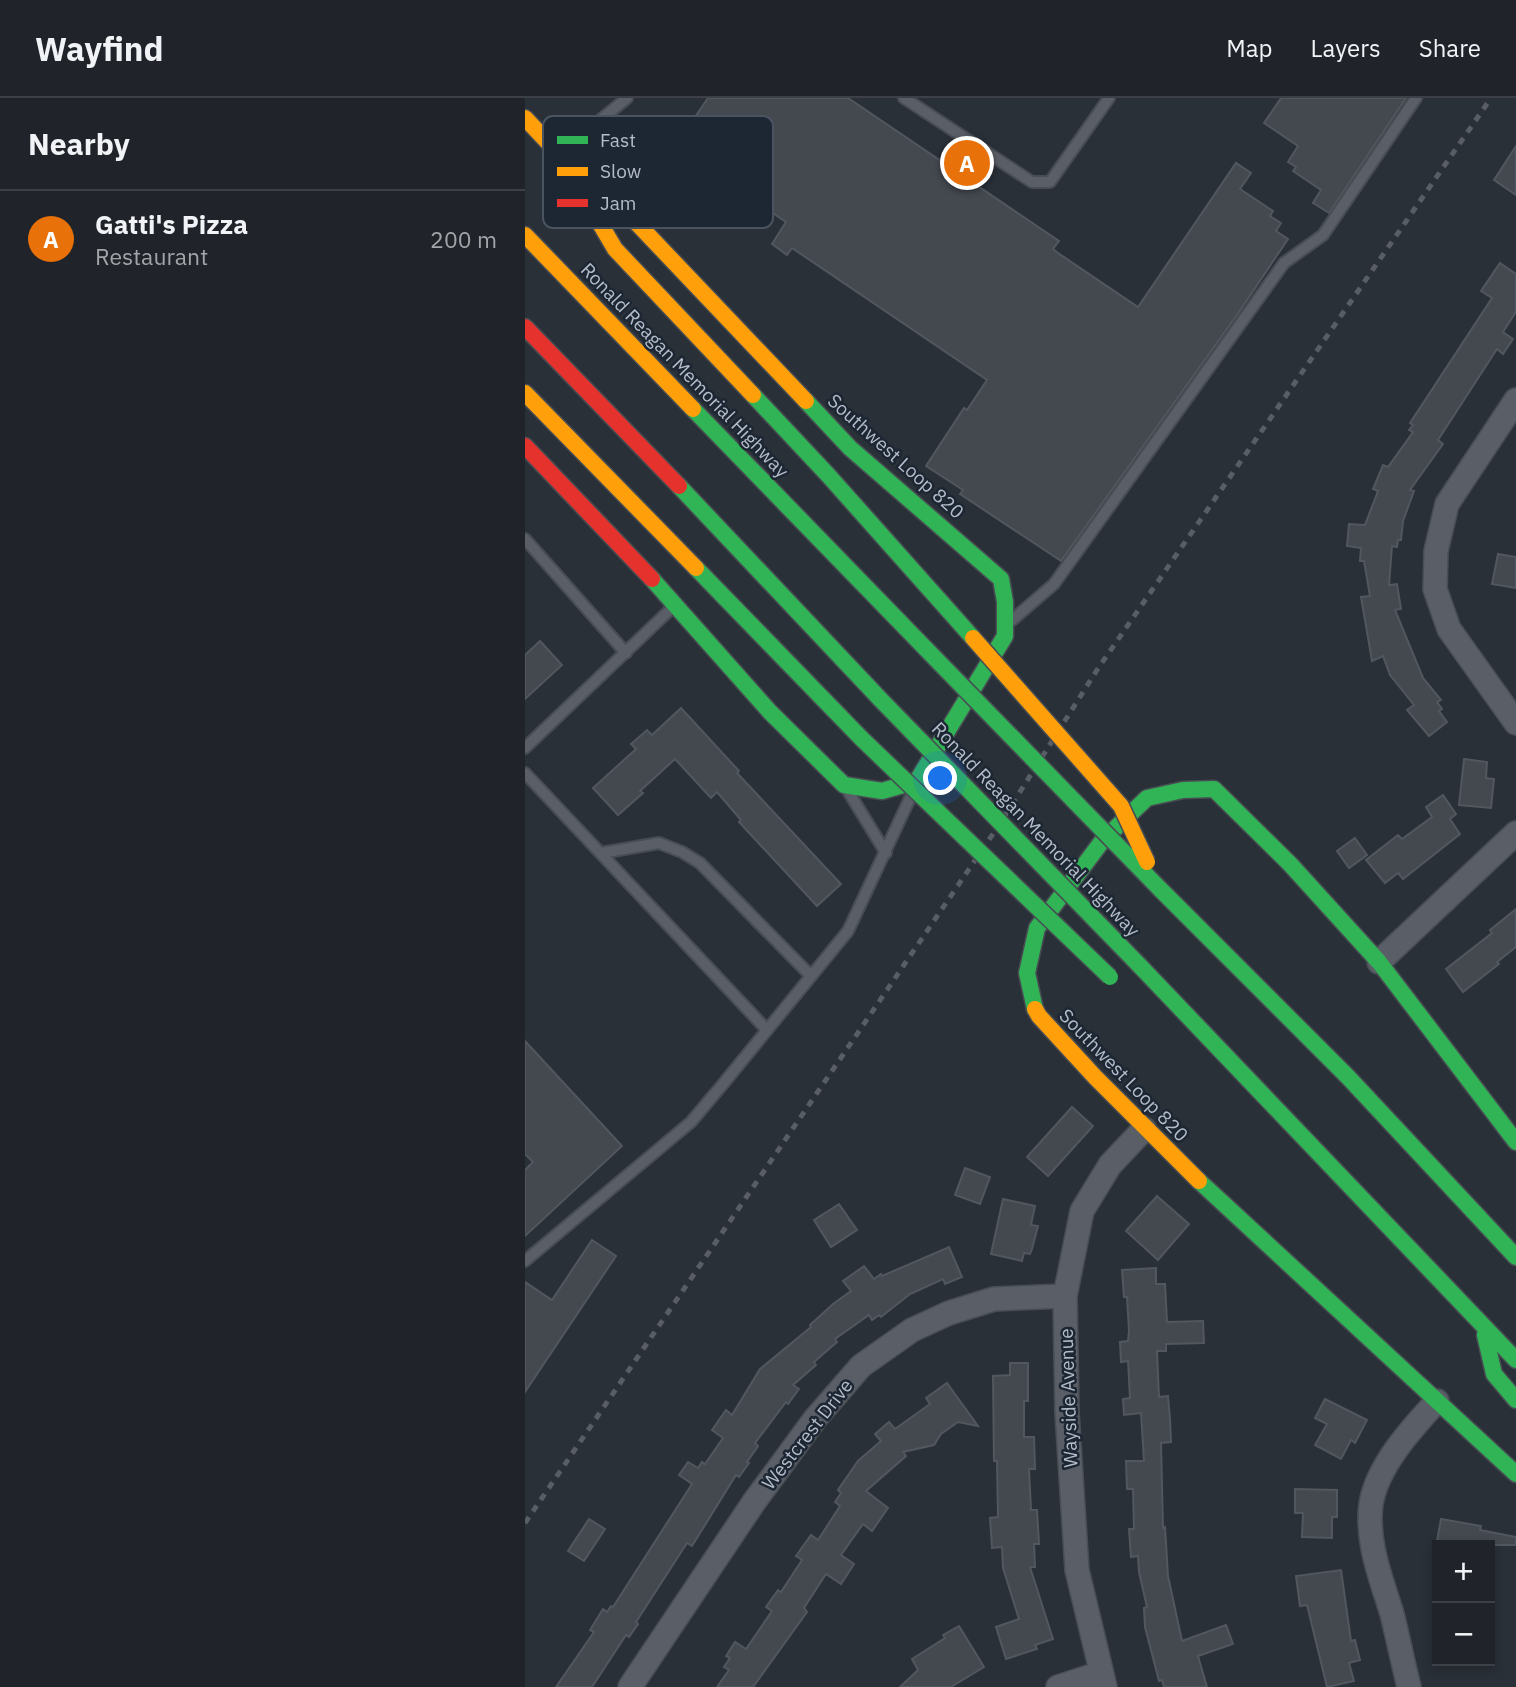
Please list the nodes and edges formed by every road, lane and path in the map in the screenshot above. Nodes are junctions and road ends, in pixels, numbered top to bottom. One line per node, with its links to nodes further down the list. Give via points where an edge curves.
1 (627, 98): 5 (lane)
2 (904, 98): 3 (lane, via 1032,182 1050,181)
3 (1109, 98)
4 (1416, 98): 17 (lane, via 1323,235 1284,263 1054,584)
5 (605, 116)
6 (525, 118): 7 (main road, Southwest Loop 820)
7 (543, 137)
8 (602, 228): 27 (main road, bridge, via 614,249 828,475 1121,806)
9 (641, 228): 17 (main road, Southwest Loop 820, via 850,448 1001,579)
10 (525, 235): 27 (main road, Ronald Reagan Memorial Highway, bridge)
11 (525, 327): 32 (main road, Ronald Reagan Memorial Highway, bridge)
12 (525, 393): 30 (main road, bridge, via 862,739)
13 (1516, 400): 19 (street, via 1447,504 1436,551 1435,590 1449,629)
14 (525, 446): 16 (main road)
15 (525, 539): 18 (lane)
16 (676, 604): 18 (lane); 23 (main road, via 770,712)
17 (1005, 626): 22 (main road, Southwest Loop 820, via 1005,636)
18 (626, 653): 20 (lane)
19 (1516, 723)
20 (525, 748)
21 (525, 773): 25 (lane)
22 (917, 781): 23 (main road, via 882,791); 26 (lane)
23 (844, 785): 26 (lane)
24 (1516, 833): 28 (street)
25 (601, 853): 29 (lane, via 659,843 682,852 700,863); 33 (lane)
26 (886, 853): 29 (lane, via 848,931)
27 (1160, 889): 36 (main road, Ronald Reagan Memorial Highway, via 1348,1077)
28 (1380, 962): 34 (main road, Southwest Loop 820, via 1214,789 1147,798 1103,840 1037,928 1027,973 1039,1016); 35 (main road, Southwest Loop 820)
29 (811, 976): 33 (lane)
30 (1116, 981)
31 (1146, 997): 32 (main road)
32 (1193, 1023): 39 (main road, Ronald Reagan Memorial Highway)
33 (767, 1031): 37 (lane, via 691,1122)
34 (1144, 1129): 38 (street, Wayside Avenue, via 1110,1166 1082,1211); 42 (main road, Southwest Loop 820)
35 (1516, 1142)
36 (1516, 1257)
37 (525, 1261)
38 (1065, 1296): 44 (street, Wayside Avenue, via 1077,1570); 45 (street, Westcrest Drive, via 994,1300 949,1313 912,1330 861,1366 754,1502)
39 (1483, 1326): 40 (main road, Ronald Reagan Memorial Highway); 41 (main road, via 1494,1374)
40 (1516, 1360)
41 (1516, 1400)
42 (1437, 1401): 43 (main road, Southwest Loop 820); 47 (street, via 1408,1432 1383,1471 1371,1503 1371,1547)
43 (1516, 1474)
44 (1103, 1680): 46 (street)
45 (630, 1687)
46 (1058, 1687)
47 (1409, 1687)

